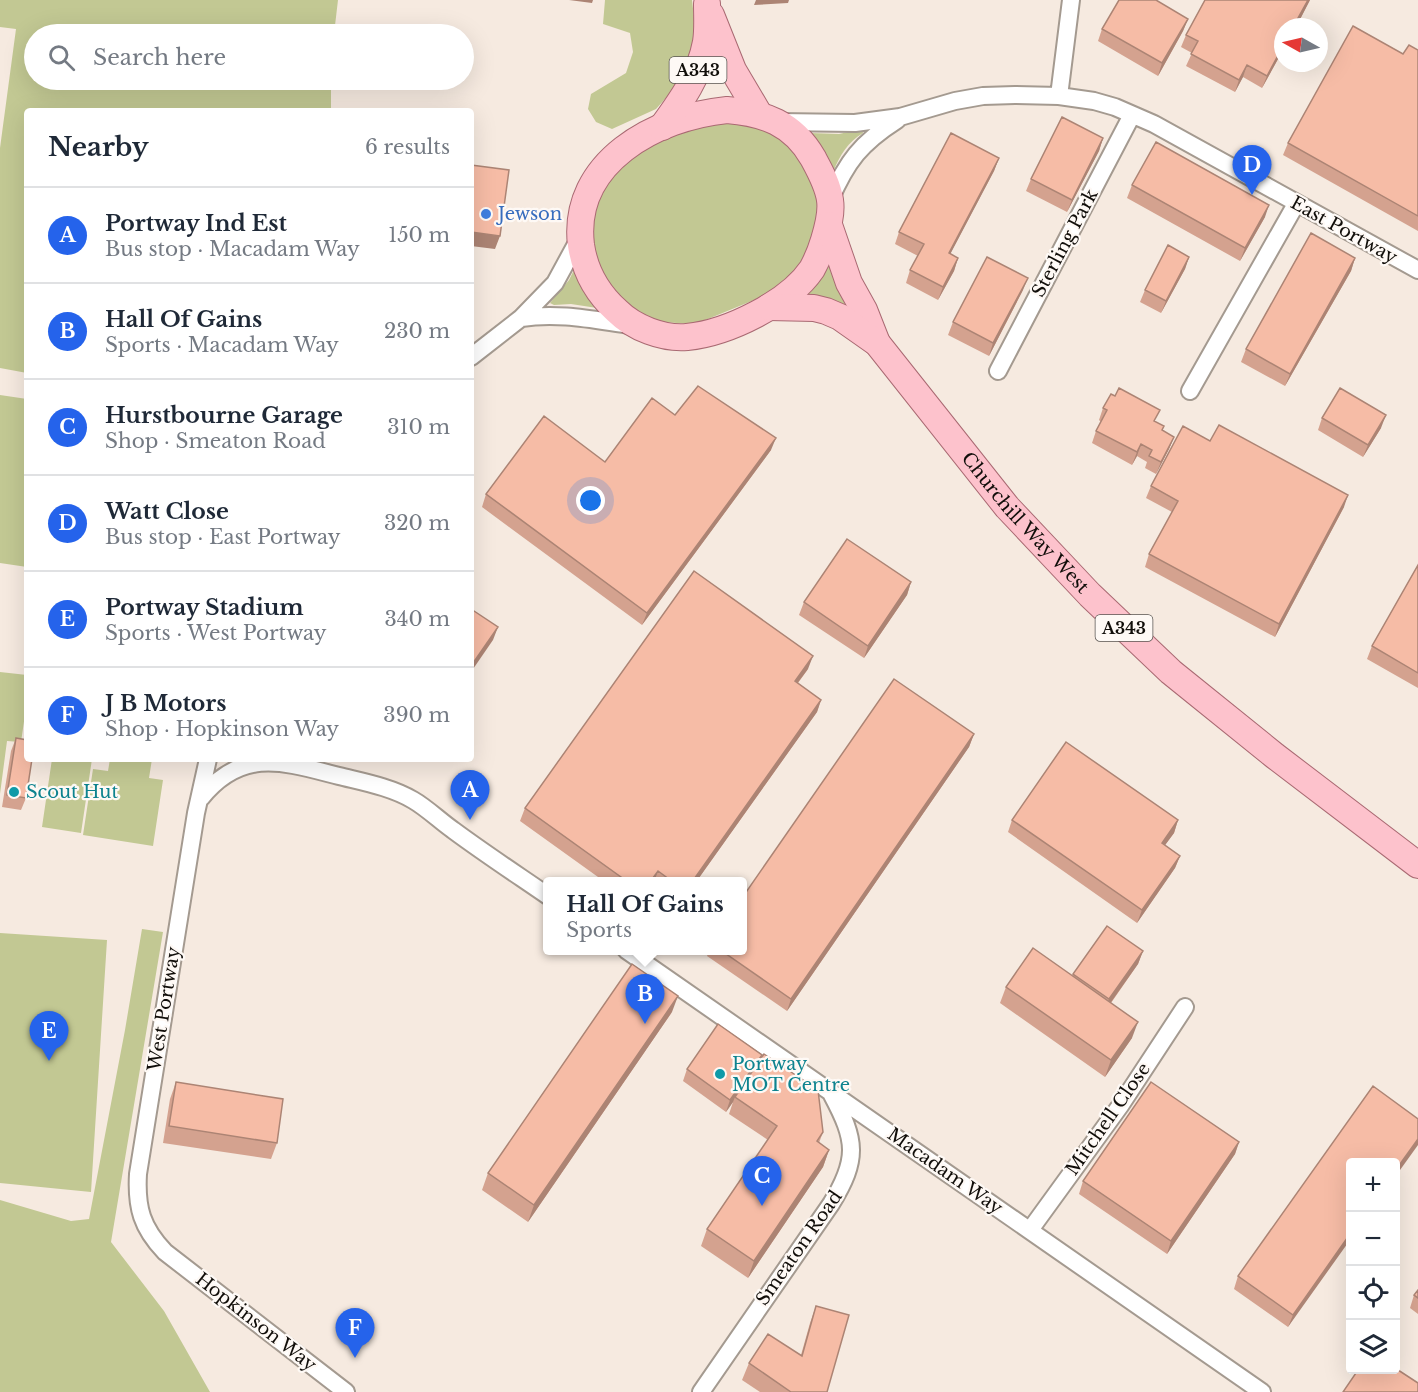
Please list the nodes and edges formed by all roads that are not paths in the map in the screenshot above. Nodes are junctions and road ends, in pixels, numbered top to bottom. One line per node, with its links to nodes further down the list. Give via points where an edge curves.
1 (1071, 0): 3 (street)
2 (707, 2): 6 (main road, Churchill Way West / A343, via 733,70); 7 (main road, Churchill Way West / A343, via 701,62 685,95)
3 (1059, 96): 4 (street, East Portway, via 1094,101); 5 (street, East Portway, via 983,96)
4 (1132, 115): 8 (street, East Portway); 17 (street, Sterling Park)
5 (900, 117): 6 (street, via 839,124); 9 (street, via 859,150 843,173)
6 (769, 118): 7 (main road, Churchill Way West, via 726,110); 9 (main road, Churchill Way West, via 800,140 809,152 827,187)
7 (662, 126): 10 (main road, Churchill Way West, via 613,157 594,180 584,204)
8 (1296, 204): 11 (street, East Portway); 18 (street)
9 (830, 213): 12 (main road, Churchill Way West, via 812,269); 15 (main road, Churchill Way West / A343, via 849,283)
10 (580, 236): 13 (street, via 555,284); 14 (main road, Churchill Way West, via 585,264 598,291)
11 (1418, 270)
12 (769, 307): 14 (main road, Churchill Way West, via 720,328 686,337 660,334); 15 (main road, Churchill Way West / A343, via 826,311)
13 (521, 318): 14 (street, via 572,316); 16 (street)
14 (635, 325)
15 (877, 343): 23 (main road, Churchill Way West / A343, via 1007,507 1112,617 1215,709)
16 (474, 355)
17 (998, 371)
18 (1190, 391)
19 (207, 762): 22 (street, West Portway)
20 (268, 762): 22 (street, via 237,768 218,780)
21 (293, 762): 24 (street, via 414,801)
22 (199, 801): 29 (street, West Portway, via 138,1174 140,1212)
23 (1418, 865)
24 (543, 893)
25 (632, 955): 27 (street, Macadam Way)
26 (1185, 1007): 28 (street, Mitchell Close, via 1115,1113)
27 (832, 1094): 28 (street, Macadam Way); 31 (street, Smeaton Road, via 850,1135 852,1155 847,1176)
28 (1030, 1230): 32 (street, Macadam Way)
29 (165, 1252): 30 (street, Hopkinson Way)
30 (346, 1392)
31 (701, 1392)
32 (1262, 1392)

